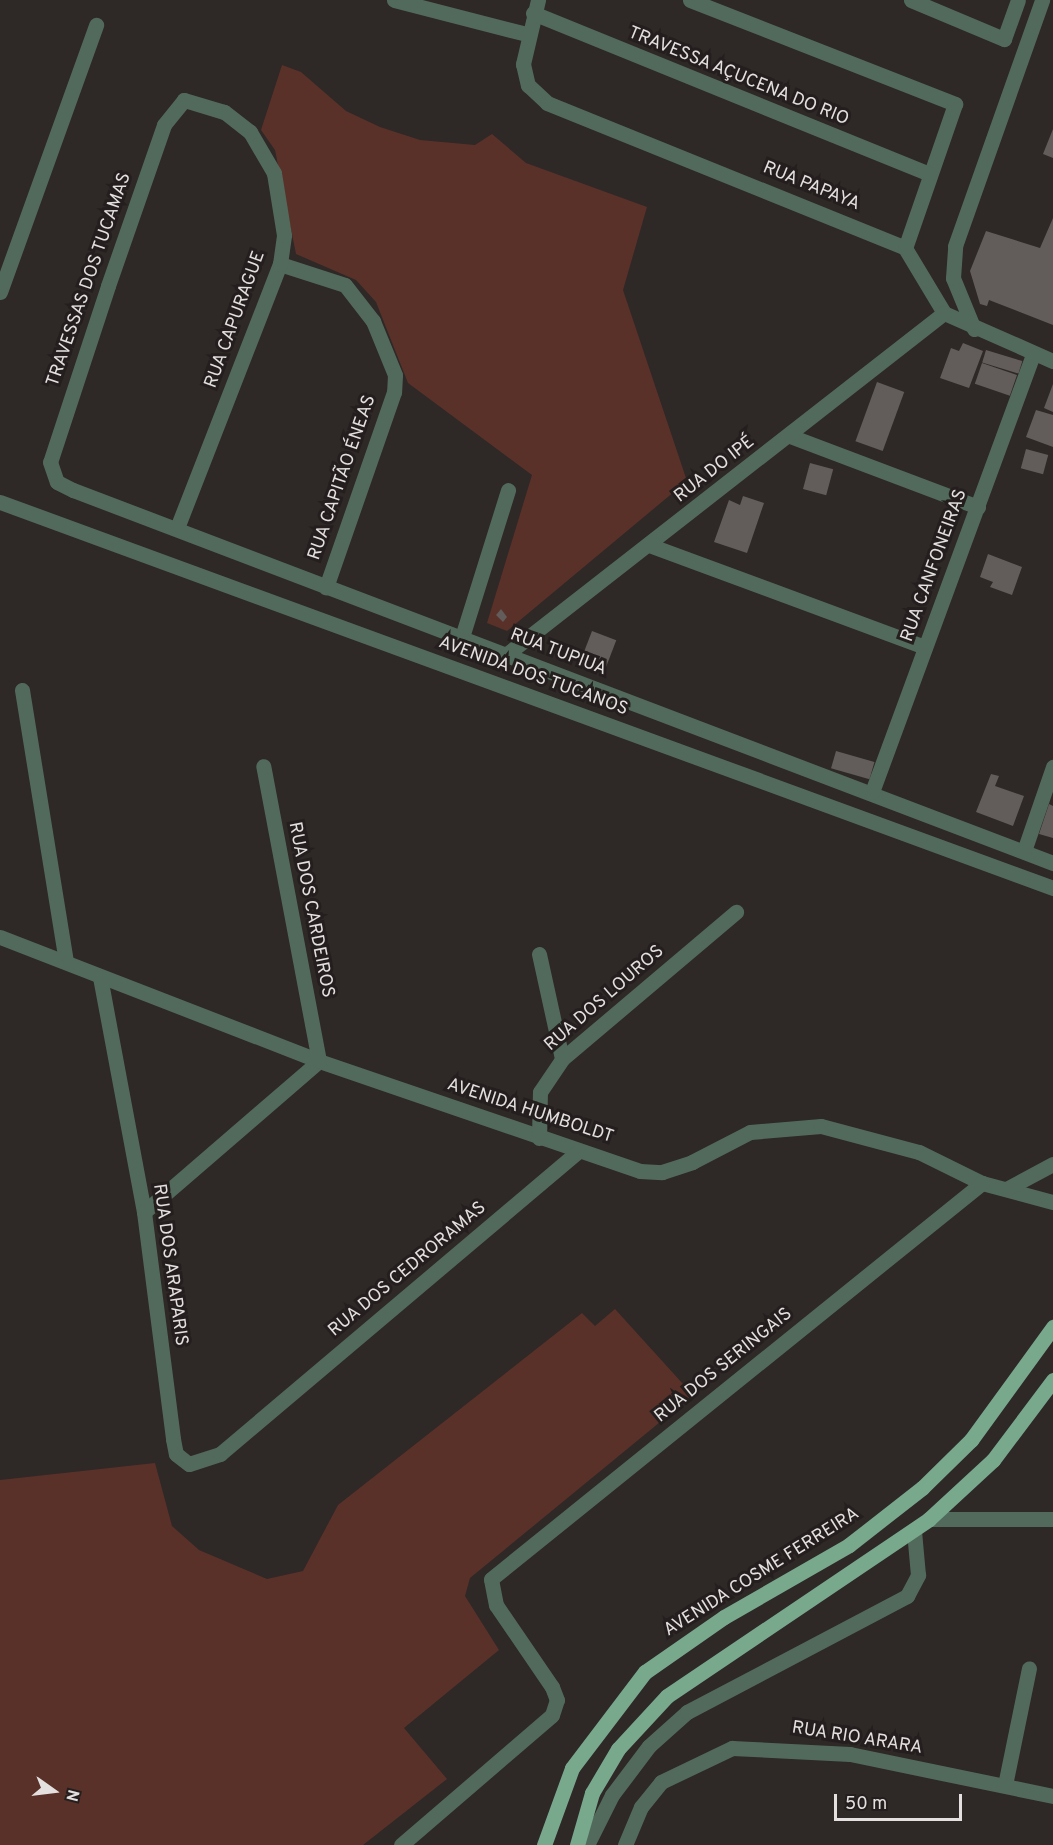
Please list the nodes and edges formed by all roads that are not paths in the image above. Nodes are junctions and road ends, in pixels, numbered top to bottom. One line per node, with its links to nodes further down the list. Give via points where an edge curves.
1 (394, 0): 8 (street)
2 (690, 0): 10 (street, via 955,104)
3 (911, 0): 4 (street, via 1004,39)
4 (1018, 0)
5 (1042, 0): 15 (street, via 955,246 953,278)
6 (536, 7): 8 (street); 10 (street, TRAVESSA AÇUCENA DO RIO)
7 (96, 25): 13 (street)
8 (526, 34): 11 (street, RUA PAPAYA, via 527,82 547,103)
9 (180, 100): 12 (street, RUA CAPURAGUE, via 224,112 256,142 274,173 283,219); 19 (street, TRAVESSAS DOS TUCAMAS, via 164,125 108,286 50,462)
10 (929, 174): 11 (street)
11 (905, 248): 14 (street)
12 (280, 264): 23 (street, RUA CAPURAGUE); 25 (street, RUA CAPITÃO ÉNEAS, via 345,285 373,321 395,375 394,392)
13 (0, 292)
14 (944, 313): 15 (street); 18 (street, RUA DO IPÉ)
15 (974, 329): 16 (street)
16 (1033, 354): 17 (street); 22 (street, RUA CANFONEIRAS)
17 (1053, 361)
18 (790, 436): 22 (street); 24 (street, RUA DO IPÉ)
19 (52, 477): 23 (street, RUA TUPIUA, via 73,490)
20 (508, 490): 26 (street)
21 (0, 502): 35 (street, AVENIDA DOS TUCANOS)
22 (978, 507): 27 (street, RUA CANFONEIRAS)
23 (177, 528): 25 (street, RUA TUPIUA)
24 (649, 545): 27 (street); 28 (street, RUA DO IPÉ)
25 (326, 587): 26 (street, RUA TUPIUA)
26 (462, 638): 28 (street, RUA TUPIUA)
27 (925, 647): 32 (street, RUA CANFONEIRAS)
28 (507, 654): 32 (street, RUA TUPIUA)
29 (22, 690): 39 (street)
30 (263, 766): 42 (street, RUA DOS CARDEIROS)
31 (1053, 767): 33 (street)
32 (872, 792): 33 (street, RUA TUPIUA)
33 (1024, 851): 34 (street, RUA TUPIUA)
34 (1053, 863)
35 (1053, 888)
36 (736, 912): 41 (street, RUA DOS LOUROS)
37 (0, 937): 39 (street, AVENIDA HUMBOLDT)
38 (539, 954): 41 (street)
39 (66, 961): 40 (street, AVENIDA HUMBOLDT)
40 (100, 977): 42 (street, AVENIDA HUMBOLDT); 49 (street, RUA DOS ARAPARIS)
41 (562, 1059): 43 (street, RUA DOS LOUROS, via 540,1092)
42 (319, 1061): 43 (street, AVENIDA HUMBOLDT); 49 (street)
43 (539, 1138): 44 (street, AVENIDA HUMBOLDT)
44 (578, 1151): 46 (street, AVENIDA HUMBOLDT, via 640,1171 662,1172 750,1132 821,1126 919,1152); 52 (street, RUA DOS CEDRORAMAS)
45 (1053, 1164): 47 (street)
46 (982, 1183): 47 (street, AVENIDA HUMBOLDT); 59 (street, RUA DOS SERINGAIS, via 491,1579 496,1605 552,1687 557,1700 552,1715)
47 (1008, 1188): 48 (street, AVENIDA HUMBOLDT)
48 (1053, 1202)
49 (144, 1212): 52 (street, RUA DOS ARAPARIS, via 176,1454 189,1464 205,1463)
50 (1053, 1327): 60 (main road, AVENIDA COSME FERREIRA, via 971,1440 922,1488 849,1545 724,1617 645,1672 572,1768)
51 (1053, 1380): 53 (main road, via 993,1460)
52 (262, 1419)
53 (929, 1520): 54 (street); 55 (main road)
54 (1053, 1520)
55 (914, 1531): 61 (main road, via 667,1696 618,1749 592,1793); 62 (street, via 918,1575 907,1596 687,1712 649,1746 618,1787)
56 (1029, 1668): 57 (street)
57 (1005, 1785): 58 (street, RUA RIO ARARA); 63 (street, RUA RIO ARARA, via 850,1754 732,1748 661,1782 641,1807)
58 (1053, 1796)
59 (401, 1845)
60 (544, 1845)
61 (577, 1845)
62 (587, 1845)
63 (625, 1845)

